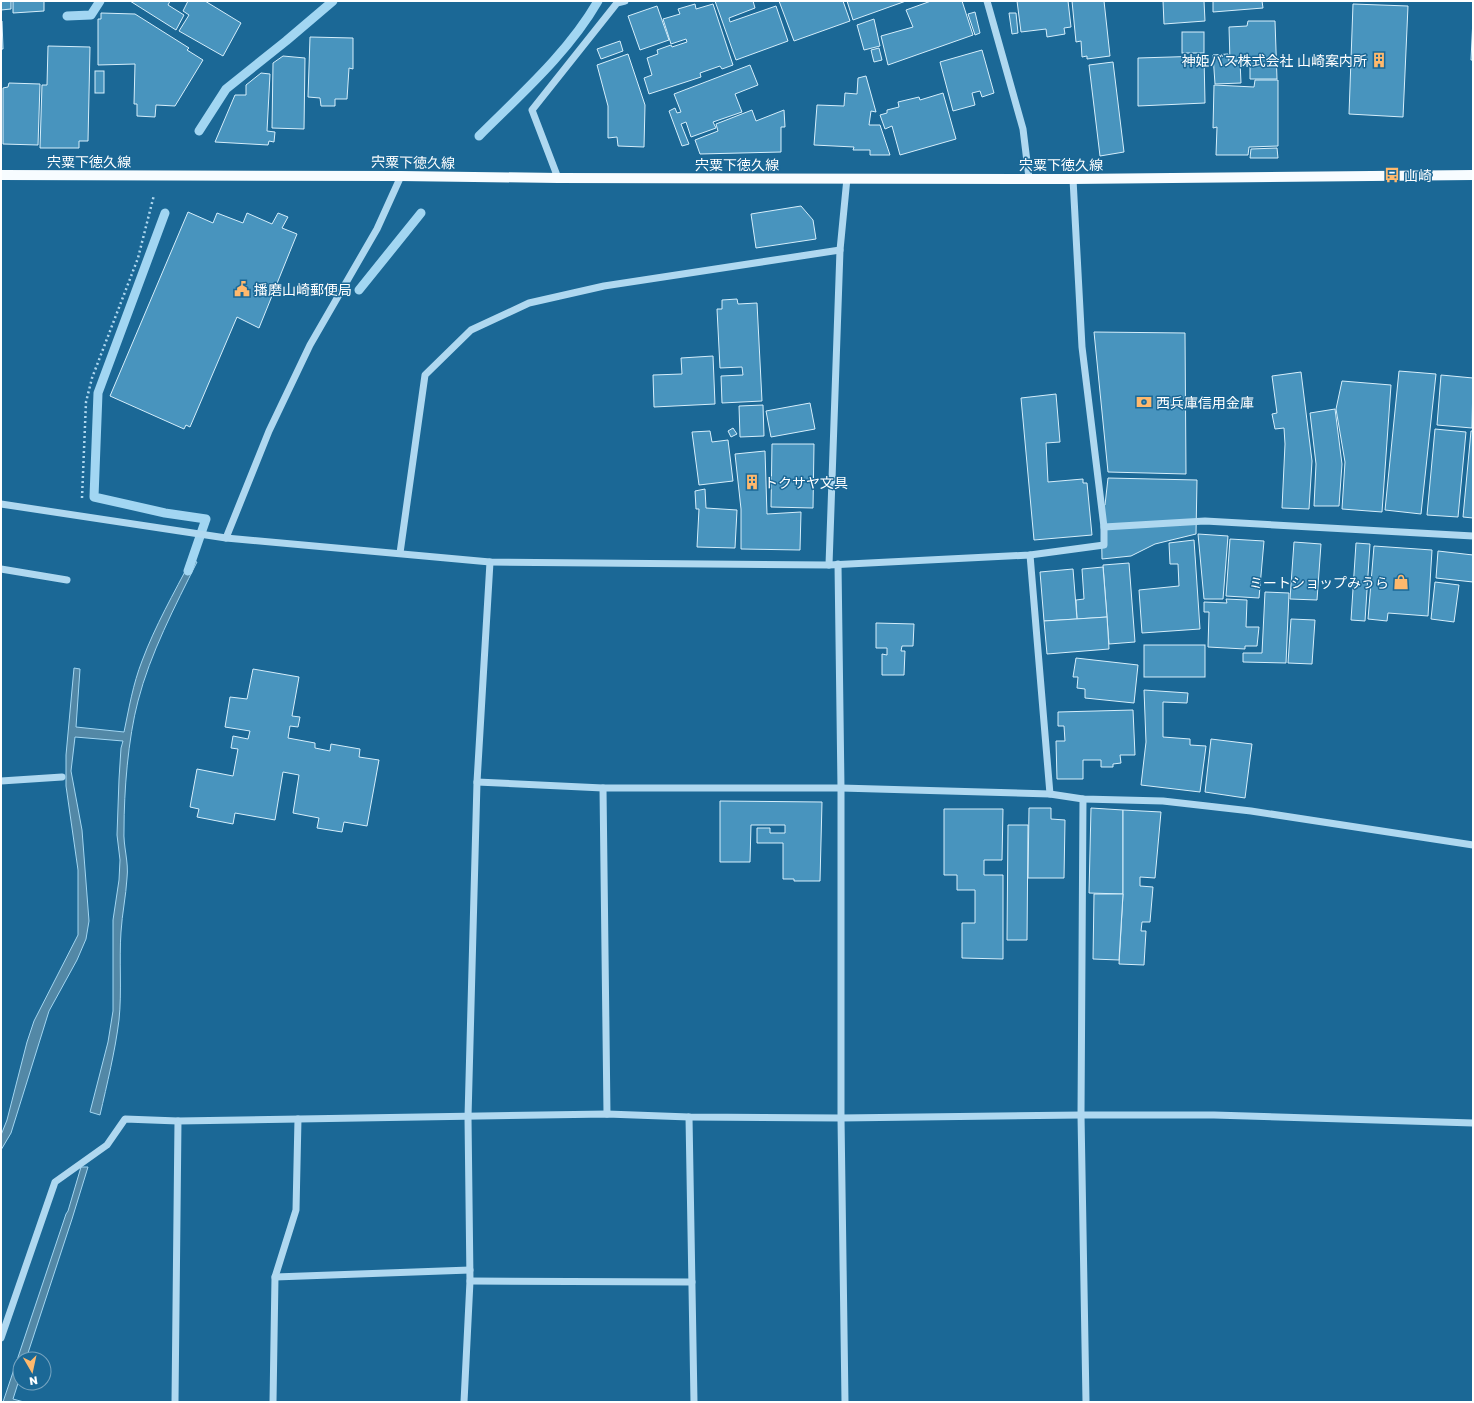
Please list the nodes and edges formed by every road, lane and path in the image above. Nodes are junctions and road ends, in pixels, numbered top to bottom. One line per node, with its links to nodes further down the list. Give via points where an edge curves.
1 (625, 1): 7 (street, via 617,3 532,110)
2 (987, 1): 9 (street, via 1023,129)
3 (1, 175): 4 (main road, 宍粟下徳久線)
4 (159, 175): 6 (main road, 宍粟下徳久線); 13 (path, via 138,258 92,378 86,402)
5 (1473, 175): 10 (main road, 宍粟下徳久線)
6 (401, 176): 7 (main road, 宍粟下徳久線); 16 (street, via 377,229 310,345 268,431)
7 (558, 178): 8 (main road, 宍粟下徳久線)
8 (847, 178): 9 (main road, 宍粟下徳久線); 11 (street)
9 (1029, 178): 10 (main road, 宍粟下徳久線)
10 (1073, 179): 14 (street, via 1082,348)
11 (840, 250): 17 (street, via 604,286 529,303 471,330 425,375); 20 (street)
12 (1, 504): 13 (street)
13 (81, 517): 16 (street)
14 (1104, 527): 15 (street, via 1205,521); 18 (street, via 1104,545)
15 (1473, 536)
16 (226, 538): 17 (street)
17 (400, 553): 19 (street)
18 (1030, 554): 21 (street); 29 (street)
19 (490, 562): 20 (street); 26 (street)
20 (829, 564): 21 (street)
21 (838, 564): 28 (street)
22 (1, 569): 23 (street)
23 (67, 580)
24 (62, 777): 25 (street)
25 (1, 781)
26 (477, 782): 27 (street); 34 (street)
27 (603, 788): 28 (street); 32 (street)
28 (840, 788): 29 (street); 36 (street)
29 (1050, 794): 30 (street)
30 (1082, 799): 31 (street, via 1163,801 1244,810); 33 (street)
31 (1473, 845)
32 (607, 1114): 34 (street); 35 (street)
33 (1081, 1115): 36 (street); 39 (street, via 1214,1115); 50 (street)
34 (468, 1117): 37 (street); 40 (street)
35 (689, 1117): 36 (street); 43 (street)
36 (841, 1118): 49 (street)
37 (298, 1119): 38 (street); 41 (street, via 296,1210)
38 (178, 1121): 44 (street, via 125,1119 106,1145 55,1182); 45 (street)
39 (1473, 1123)
40 (470, 1270): 41 (street); 42 (street)
41 (275, 1277): 46 (street)
42 (470, 1281): 43 (street); 47 (street)
43 (692, 1282): 48 (street)
44 (1, 1338)
45 (175, 1402)
46 (273, 1402)
47 (464, 1402)
48 (694, 1402)
49 (846, 1402)
50 (1086, 1402)

